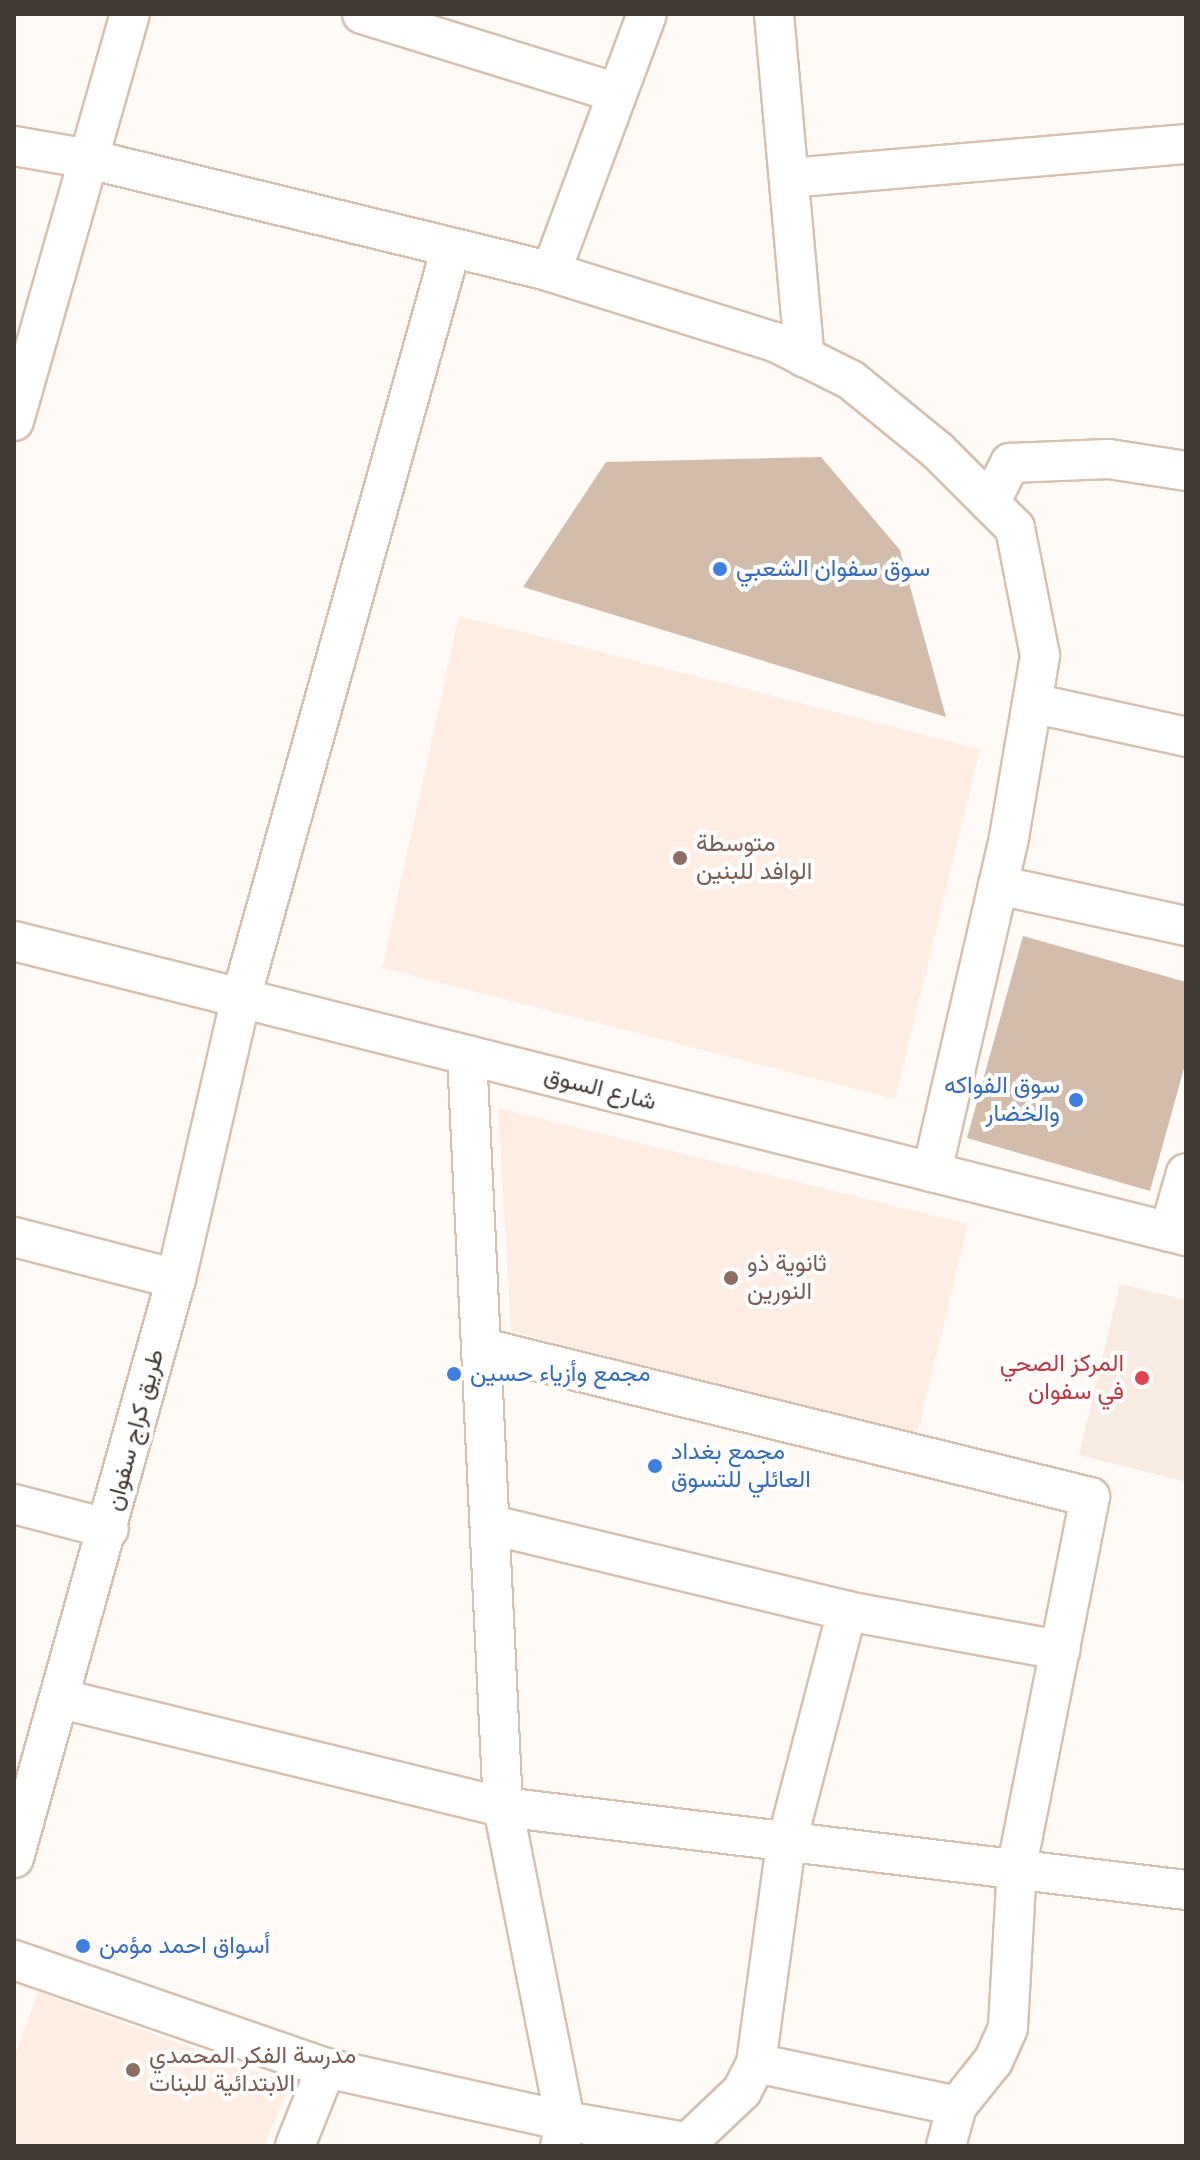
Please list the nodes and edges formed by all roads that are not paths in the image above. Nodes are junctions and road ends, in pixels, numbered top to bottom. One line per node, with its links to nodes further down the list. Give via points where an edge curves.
1 (130, 14): 8 (street)
2 (362, 14): 5 (street)
3 (647, 14): 5 (street)
4 (774, 14): 9 (street)
5 (617, 93): 11 (street)
6 (1186, 144): 9 (street)
7 (14, 146): 8 (street)
8 (89, 159): 10 (street); 13 (street)
9 (789, 178): 12 (street)
10 (451, 248): 11 (street); 21 (street, طريق كراج سفوان)
11 (551, 272): 12 (street, via 762,337)
12 (805, 358): 15 (street, via 851,380 938,451)
13 (14, 421)
14 (1186, 471): 15 (street, via 1109,459 1010,463)
15 (990, 503): 16 (street, via 1015,528 1040,656)
16 (1032, 703): 17 (street); 18 (street)
17 (1186, 737)
18 (998, 885): 19 (street); 23 (street)
19 (1186, 926)
20 (14, 941): 21 (street, شارع السوق)
21 (241, 998): 22 (street, شارع السوق); 27 (street, طريق كراج سفوان)
22 (467, 1055): 23 (street, شارع السوق); 28 (street)
23 (932, 1172): 25 (street, شارع السوق)
24 (1186, 1173): 25 (street)
25 (1178, 1234)
26 (14, 1237): 27 (street)
27 (176, 1279): 31 (street, طريق كراج سفوان)
28 (483, 1348): 30 (street); 33 (street, via 1090,1497)
29 (14, 1504): 31 (street)
30 (492, 1525): 32 (street); 36 (street)
31 (109, 1529): 34 (street, طريق كراج سفوان)
32 (847, 1611): 33 (street); 37 (street)
33 (1060, 1650): 39 (street)
34 (62, 1699): 35 (street, طريق كراج سفوان); 36 (street)
35 (30, 1738): 38 (street, طريق كراج سفوان)
36 (503, 1807): 37 (street); 45 (street)
37 (786, 1845): 39 (street); 42 (street)
38 (14, 1858)
39 (1017, 1866): 40 (street); 44 (street, via 1008,2028 993,2061)
40 (1186, 1890)
41 (14, 1960): 43 (street)
42 (756, 2063): 44 (street); 46 (street, via 742,2091)
43 (326, 2068): 45 (street); 47 (street)
44 (957, 2106): 48 (street)
45 (562, 2134): 46 (street)
46 (685, 2144)
47 (295, 2146)
48 (946, 2146)

